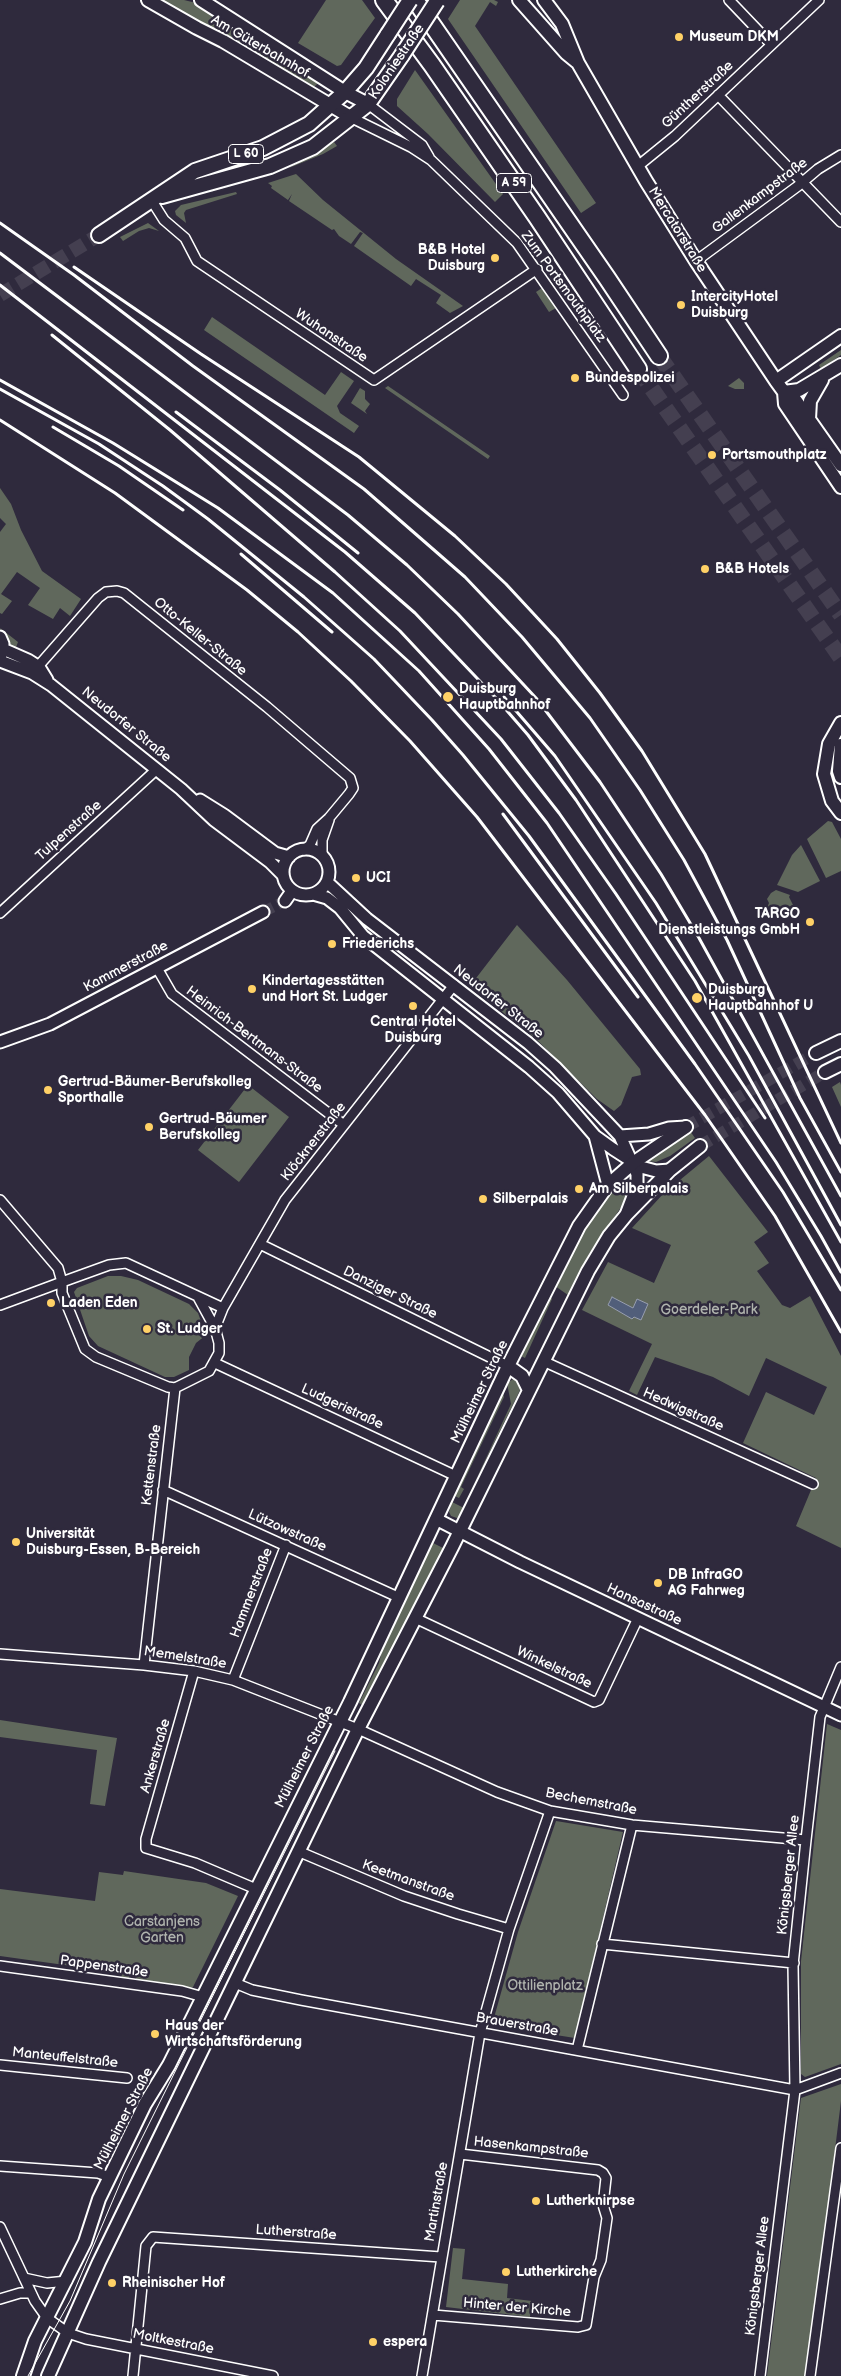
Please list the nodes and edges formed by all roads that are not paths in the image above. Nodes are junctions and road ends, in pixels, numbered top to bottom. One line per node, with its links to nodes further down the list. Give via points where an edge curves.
1 (148, 0): 16 (main road, Am Güterbahnhof)
2 (201, 0): 13 (main road, Am Güterbahnhof)
3 (384, 0): 30 (highway, A 59, via 515,185)
4 (410, 0): 13 (main road, Koloniestraße / L 60, bridge, via 366,68)
5 (414, 0): 28 (highway, A 59)
6 (438, 0): 15 (main road, Koloniestraße / L 60, bridge)
7 (519, 0): 12 (main road, Mercatorstraße)
8 (544, 0): 12 (main road, Mercatorstraße, via 562,24)
9 (729, 0): 11 (street)
10 (819, 0): 11 (street, Güntherstraße)
11 (771, 44): 14 (street, Güntherstraße)
12 (578, 63): 20 (main road, Mercatorstraße)
13 (345, 92): 15 (main road, Am Güterbahnhof); 16 (main road, Koloniestraße / L 60)
14 (718, 94): 20 (street, Güntherstraße); 21 (street)
15 (368, 104): 17 (main road, Koloniestraße / L 60); 19 (street, Zum Portsmouthplatz, via 422,145)
16 (330, 106): 17 (main road, Am Güterbahnhof); 22 (main road, Koloniestraße / L 60, via 309,124 283,139 195,171)
17 (352, 118): 19 (street, Zum Portsmouthplatz); 22 (main road, Koloniestraße / L 60, via 312,147 280,163)
18 (841, 155): 21 (street, Gallenkampstraße)
19 (430, 160): 26 (street, Zum Portsmouthplatz, via 517,242)
20 (638, 166): 25 (main road, Mercatorstraße)
21 (804, 182): 23 (street); 25 (street, Gallenkampstraße)
22 (155, 199): 24 (main road, Koloniestraße / L 60); 26 (street, Wuhanstraße, via 164,220 185,238 197,261 374,380)
23 (841, 222)
24 (99, 235)
25 (696, 261): 32 (main road, Mercatorstraße)
26 (537, 269): 34 (street, Zum Portsmouthplatz)
27 (841, 336): 32 (main road)
28 (659, 356)
29 (841, 366): 31 (main road)
30 (638, 369)
31 (825, 376): 33 (main road, via 799,390); 35 (main road, via 812,394)
32 (776, 381): 33 (main road, Mercatorstraße)
33 (784, 392): 35 (main road, Mercatorstraße, via 794,398); 37 (main road, Mercatorstraße, via 785,404)
34 (623, 395)
35 (809, 419): 36 (main road, Mercatorstraße)
36 (841, 465)
37 (841, 488)
38 (0, 637): 39 (street)
39 (2, 652): 41 (street, Neudorfer Straße, via 28,660)
40 (0, 661): 41 (street, Neudorfer Straße)
41 (35, 670): 44 (street, Neudorfer Straße); 48 (street, Otto-Keller-Straße, via 98,598 106,592 124,593 350,778 353,788)
42 (840, 723): 47 (main road, via 829,744 824,774)
43 (841, 745): 45 (main road)
44 (156, 770): 46 (street, Neudorfer Straße); 58 (street, Tulpenstraße)
45 (841, 777)
46 (181, 789): 51 (street, Neudorfer Straße, via 276,853); 52 (street, Neudorfer Straße)
47 (837, 808)
48 (329, 818): 49 (street); 50 (street, via 322,840)
49 (304, 850): 50 (street); 51 (street)
50 (322, 856): 53 (street, via 328,868)
51 (289, 857): 52 (street)
52 (283, 875): 54 (street)
53 (327, 882): 55 (street); 60 (street, Neudorfer Straße, via 367,919)
54 (292, 891): 55 (street); 56 (street)
55 (313, 894): 61 (street, via 327,898 340,908 362,936)
56 (285, 901)
57 (263, 912): 59 (street, Kammerstraße)
58 (0, 913)
59 (157, 968): 63 (street, Kammerstraße, via 50,1024); 67 (street, Heinrich-Bertmans-Straße, via 172,994)
60 (454, 985): 61 (street, Klöcknerstraße); 70 (street, Neudorfer Straße, via 555,1067)
61 (443, 999): 67 (street, Klöcknerstraße); 69 (street, via 542,1078)
62 (841, 1041): 64 (main road)
63 (0, 1042)
64 (816, 1053)
65 (841, 1064): 66 (main road)
66 (825, 1072)
67 (344, 1125): 77 (street, Klöcknerstraße, via 285,1200)
68 (686, 1127): 70 (street); 72 (main road, Mülheimer Straße)
69 (595, 1136): 72 (street); 74 (street)
70 (620, 1136): 72 (street, Neudorfer Straße)
71 (700, 1146): 73 (main road)
72 (633, 1163): 73 (street, via 648,1170); 74 (main road, Mülheimer Straße); 76 (street, Neudorfer Straße, via 637,1186)
73 (670, 1170): 76 (main road)
74 (608, 1185): 85 (main road, Mülheimer Straße, via 579,1226)
75 (0, 1200): 78 (street, via 58,1268)
76 (627, 1214): 83 (main road, via 588,1271)
77 (260, 1244): 81 (street, Klöcknerstraße); 85 (street, Danziger Straße)
78 (62, 1282): 79 (street, via 109,1265 126,1263); 80 (street); 86 (street, via 62,1293 85,1348 96,1357 152,1382)
79 (198, 1297): 81 (street); 82 (street)
80 (0, 1305)
81 (223, 1308): 82 (street, Klöcknerstraße)
82 (215, 1328): 84 (street, via 220,1343)
83 (543, 1361): 87 (main road); 89 (street, Hedwigstraße)
84 (215, 1363): 86 (street, via 210,1371); 88 (street, Ludgeristraße)
85 (508, 1366): 87 (main road, via 522,1376); 88 (main road, Mülheimer Straße)
86 (175, 1388): 90 (street, Kettenstraße)
87 (529, 1390): 92 (main road)
88 (456, 1476): 91 (main road, Mülheimer Straße)
89 (812, 1484)
90 (163, 1490): 93 (street, Lützowstraße); 98 (street, Kettenstraße)
91 (436, 1519): 92 (street, Hansastraße); 94 (main road, Mülheimer Straße)
92 (460, 1530): 95 (main road); 96 (street, Hansastraße)
93 (286, 1545): 94 (street, Lützowstraße); 101 (street, Hammerstraße)
94 (400, 1598): 104 (main road, Mülheimer Straße)
95 (415, 1618): 96 (street, Winkelstraße, via 594,1702 599,1700); 105 (main road)
96 (638, 1618): 102 (street, Hansastraße)
97 (0, 1654): 98 (street, Memelstraße)
98 (144, 1665): 100 (street, Memelstraße)
99 (841, 1667): 102 (street, Königsberger Allee)
100 (194, 1671): 101 (street, Memelstraße); 110 (street, Ankerstraße, via 146,1848 195,1863)
101 (233, 1680): 104 (street, Memelstraße)
102 (824, 1707): 103 (street, Hansastraße); 108 (street, Königsberger Allee, via 820,1717)
103 (841, 1715)
104 (339, 1722): 105 (street, Memelstraße); 110 (main road, Mülheimer Straße)
105 (358, 1729): 106 (street, Bechemstraße, via 497,1792); 109 (main road)
106 (550, 1811): 107 (street, Bechemstraße); 111 (street)
107 (632, 1825): 108 (street, Bechemstraße); 112 (street)
108 (806, 1840): 113 (street, Königsberger Allee)
109 (300, 1852): 111 (street, Keetmanstraße, via 404,1896); 115 (main road)
110 (256, 1889): 116 (main road, Mülheimer Straße)
111 (509, 1929): 117 (street)
112 (602, 1944): 113 (street); 118 (street)
113 (794, 1963): 122 (street, Königsberger Allee)
114 (0, 1966): 116 (street, Pappenstraße)
115 (235, 1983): 117 (street, Brauerstraße, via 252,1990); 135 (main road, via 99,2262)
116 (199, 1996): 127 (main road, Mülheimer Straße, via 169,2065 145,2104)
117 (480, 2033): 118 (street, Brauerstraße); 124 (street, Martinstraße)
118 (577, 2050): 122 (street, Brauerstraße)
119 (0, 2064): 121 (street, Manteuffelstraße)
120 (841, 2073): 122 (street)
121 (127, 2078)
122 (794, 2090): 142 (street, Königsberger Allee)
123 (841, 2148): 143 (street)
124 (460, 2154): 126 (street, Hasenkampstraße); 129 (street, Martinstraße)
125 (0, 2166): 127 (street, via 98,2173)
126 (598, 2170): 133 (street, Hinter der Kirche, via 606,2178 603,2205 607,2218 586,2324 578,2327)
127 (110, 2177): 130 (main road, Mülheimer Straße)
128 (0, 2227): 131 (street)
129 (441, 2257): 133 (street, Martinstraße); 136 (street, Lutherstraße, via 159,2236 146,2246)
130 (67, 2281): 131 (street); 134 (main road, Mülheimer Straße)
131 (27, 2285): 132 (street, via 20,2293); 134 (street)
132 (0, 2299)
133 (433, 2315): 141 (street, Martinstraße)
134 (48, 2318): 135 (street); 137 (main road, Mülheimer Straße)
135 (68, 2333): 136 (street, Moltkestraße); 138 (main road)
136 (136, 2349): 139 (street); 140 (street, Moltkestraße)
137 (22, 2376)
138 (48, 2376)
139 (132, 2376)
140 (273, 2376)
141 (422, 2376)
142 (760, 2376)
143 (810, 2376)

